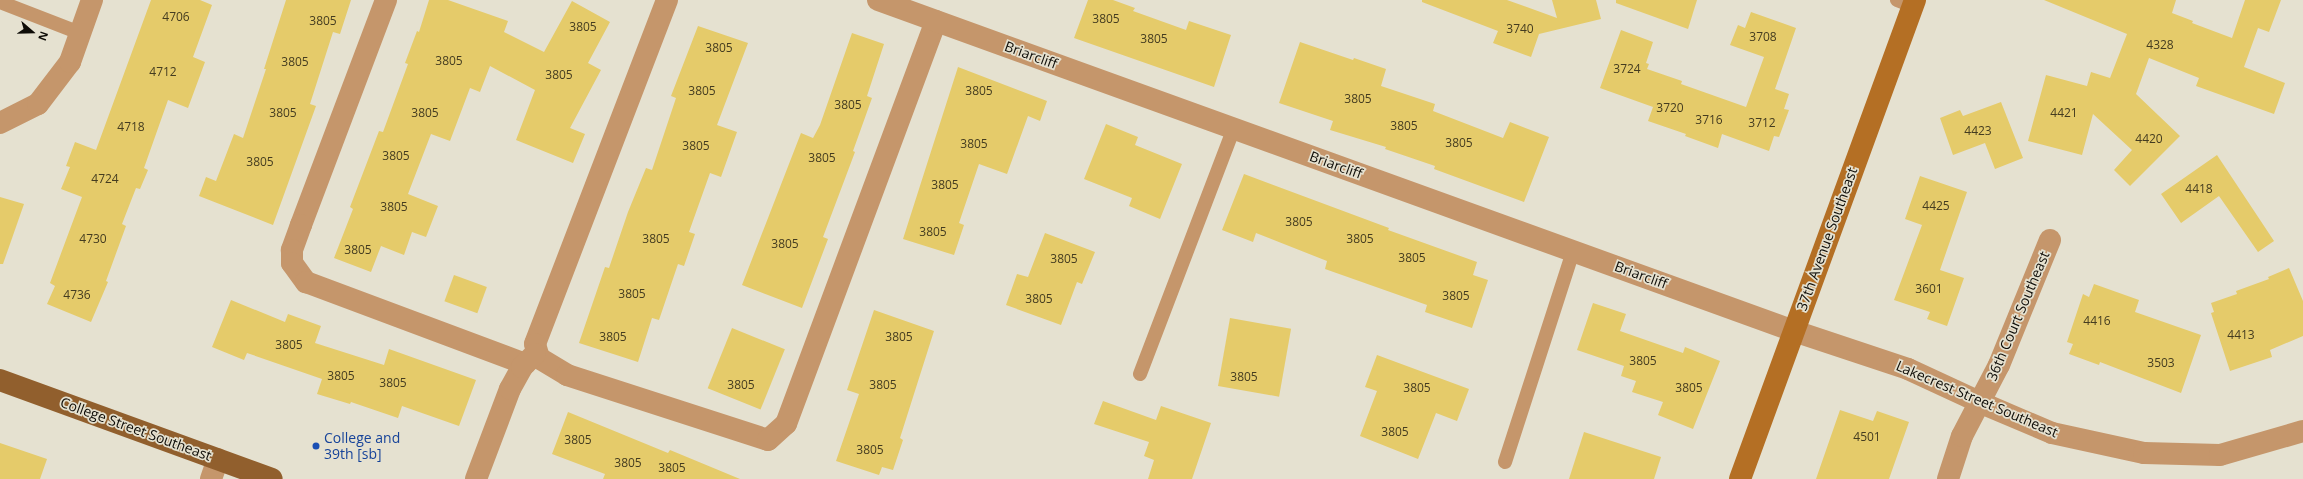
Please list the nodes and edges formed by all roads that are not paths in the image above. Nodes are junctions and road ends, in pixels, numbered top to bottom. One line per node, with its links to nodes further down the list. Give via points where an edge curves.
1 (92, 0): 8 (street)
2 (386, 0): 14 (street, via 300,225 292,250 292,262 306,282)
3 (667, 0): 14 (street)
4 (878, 0): 7 (street, Briarcliff)
5 (0, 2): 8 (lane)
6 (1908, 2): 13 (street, 37th Avenue Southeast)
7 (936, 21): 10 (street, Briarcliff); 14 (street, via 786,424 768,440 567,375 539,358)
8 (80, 32): 9 (street, via 70,62 38,104)
9 (0, 123)
10 (1234, 128): 12 (street, Briarcliff); 15 (lane)
11 (2050, 240): 17 (street, 36th Court Southeast, via 1999,365)
12 (1573, 251): 13 (street, Briarcliff); 19 (lane)
13 (1794, 331): 17 (street, Lakecrest Street Southeast, via 1908,368); 23 (street, 37th Avenue Southeast)
14 (531, 358): 22 (street, via 510,389)
15 (1140, 374)
16 (0, 380): 20 (main road, College Street Southeast)
17 (1979, 402): 18 (street, Lakecrest Street Southeast, via 2052,432 2144,453 2220,455); 24 (street, 36th Court Southeast, via 1962,436)
18 (2303, 430)
19 (1505, 462)
20 (215, 469): 21 (main road, College Street Southeast)
21 (272, 479)
22 (476, 479)
23 (1740, 479)
24 (1948, 479)

